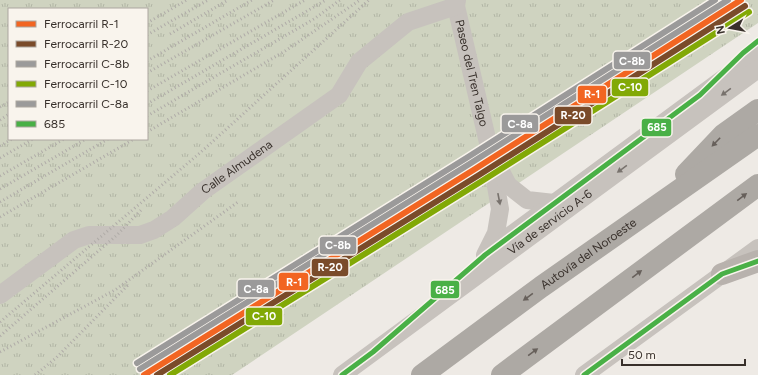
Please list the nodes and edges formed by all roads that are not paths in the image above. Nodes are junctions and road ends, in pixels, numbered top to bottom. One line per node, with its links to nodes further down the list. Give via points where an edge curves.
1 (457, 3): 6 (street, Paseo del Tren Talgo); 14 (street, Calle Almudena, via 408,22 359,62 339,95 203,192 173,218 140,235 89,235 74,240)
2 (758, 53): 8 (street)
3 (758, 69): 15 (street, Vía de servicio A-6, one-way to 15)
4 (758, 110): 9 (highway, one-way to 9, via 722,136)
5 (758, 135): 9 (highway, Autovía del Noroeste)
6 (489, 147): 8 (street, Paseo del Tren Talgo, via 508,185 526,200); 11 (street, Paseo del Tren Talgo, one-way to 11, via 500,209 496,233)
7 (758, 185): 18 (highway, one-way to 7)
8 (554, 203): 11 (street)
9 (651, 210): 17 (highway, Autovía del Noroeste, one-way to 17)
10 (758, 248): 13 (street)
11 (485, 255): 15 (street)
12 (758, 261): 13 (main road)
13 (722, 274): 19 (street)
14 (0, 295)
15 (373, 352): 16 (street, Vía de servicio A-6)
16 (342, 375)
17 (422, 375)
18 (502, 375)
19 (584, 375)

